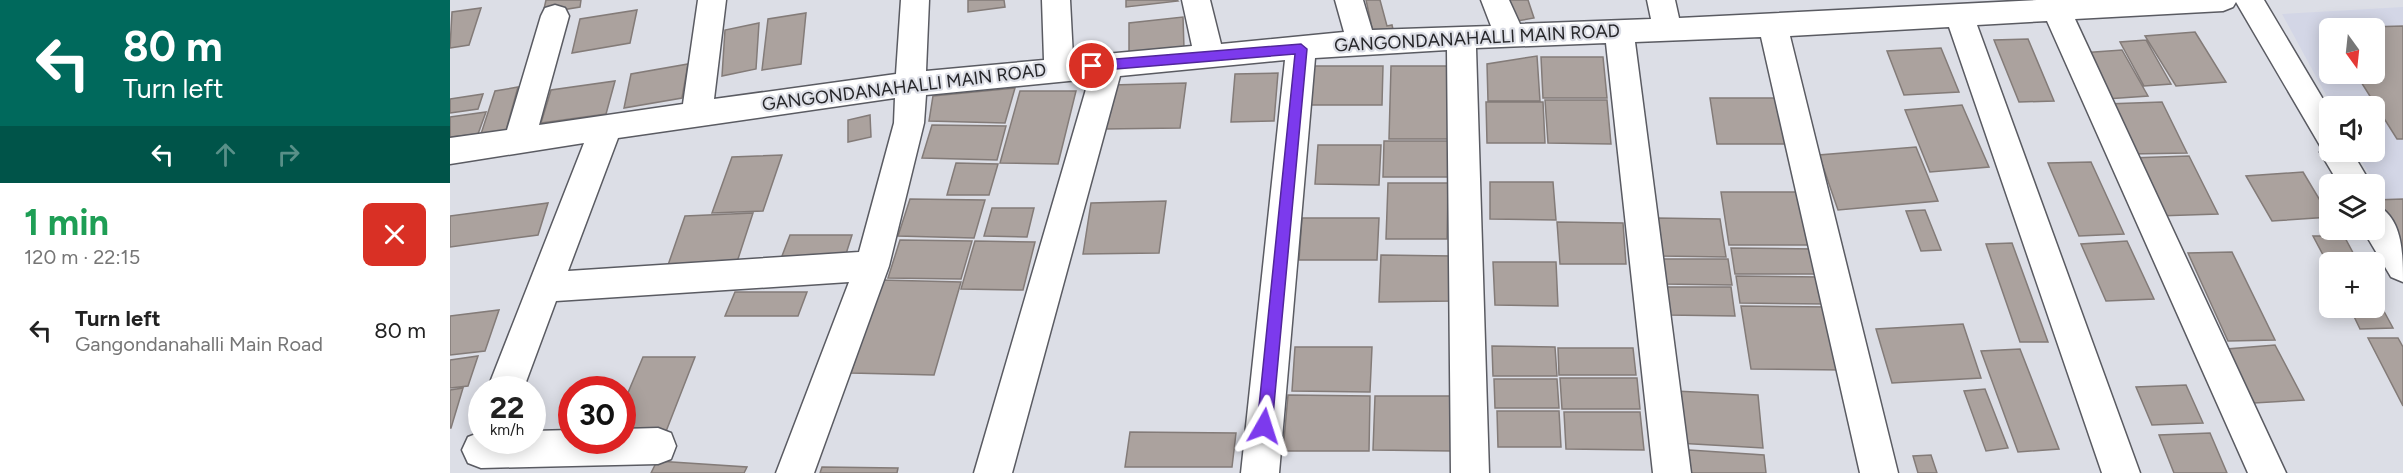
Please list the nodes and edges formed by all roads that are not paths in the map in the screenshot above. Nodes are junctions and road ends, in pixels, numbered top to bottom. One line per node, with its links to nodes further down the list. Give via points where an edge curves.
1 (712, 0): 25 (street)
2 (915, 0): 24 (street)
3 (1056, 0): 23 (street)
4 (1196, 0): 21 (street)
5 (1349, 0): 19 (street)
6 (1495, 0): 17 (street)
7 (1661, 0): 15 (street)
8 (2223, 0): 10 (street, GANGONDANAHALLI MAIN ROAD)
9 (2249, 0): 26 (street)
10 (2134, 3): 11 (street, GANGONDANAHALLI MAIN ROAD)
11 (2057, 11): 13 (street, GANGONDANAHALLI MAIN ROAD); 44 (street)
12 (555, 16): 28 (street)
13 (1960, 17): 14 (street, GANGONDANAHALLI MAIN ROAD); 43 (street)
14 (1773, 26): 15 (street, GANGONDANAHALLI MAIN ROAD); 42 (street)
15 (1667, 28): 16 (street, GANGONDANAHALLI MAIN ROAD)
16 (1619, 31): 17 (street, GANGONDANAHALLI MAIN ROAD); 41 (street)
17 (1510, 35): 18 (street, GANGONDANAHALLI MAIN ROAD)
18 (1461, 37): 19 (street, GANGONDANAHALLI MAIN ROAD); 40 (street)
19 (1361, 42): 20 (street, GANGONDANAHALLI MAIN ROAD)
20 (1301, 49): 21 (street, GANGONDANAHALLI MAIN ROAD); 39 (street)
21 (1209, 57): 22 (street, GANGONDANAHALLI MAIN ROAD)
22 (1108, 65): 23 (street, GANGONDANAHALLI MAIN ROAD); 38 (street)
23 (1059, 69): 24 (street, GANGONDANAHALLI MAIN ROAD)
24 (911, 84): 25 (street, GANGONDANAHALLI MAIN ROAD); 31 (street, via 909,123)
25 (697, 114): 27 (street, GANGONDANAHALLI MAIN ROAD)
26 (2319, 121)
27 (606, 128): 28 (street, GANGONDANAHALLI MAIN ROAD); 33 (street)
28 (519, 142): 29 (street, GANGONDANAHALLI MAIN ROAD)
29 (453, 156)
30 (2385, 237): 32 (street)
31 (872, 266): 33 (street); 37 (street)
32 (2403, 267)
33 (546, 287): 34 (street)
34 (511, 376)
35 (657, 446): 36 (street)
36 (479, 455)
37 (795, 473)
38 (993, 473)
39 (1260, 473)
40 (1470, 473)
41 (1672, 473)
42 (1879, 473)
43 (2121, 473)
44 (2267, 473)

